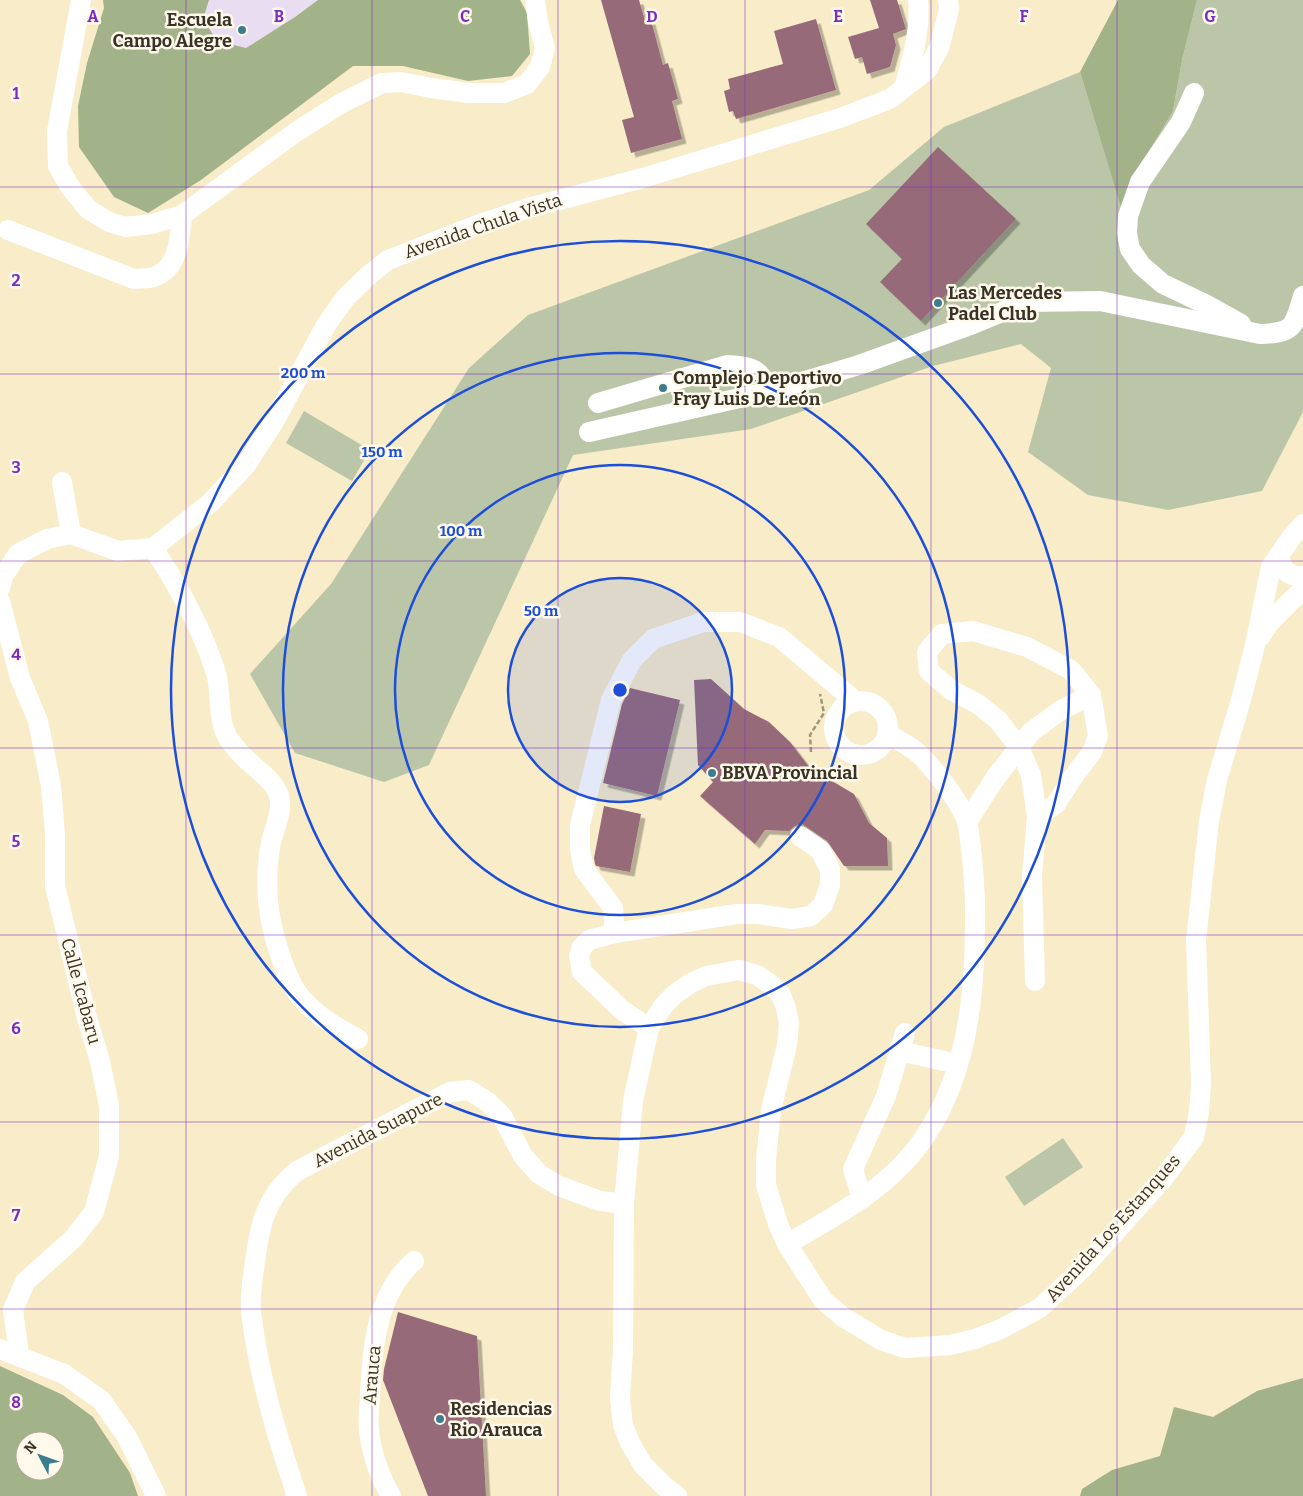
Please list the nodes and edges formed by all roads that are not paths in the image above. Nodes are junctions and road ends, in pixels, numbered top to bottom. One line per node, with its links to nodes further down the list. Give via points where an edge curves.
1 (81, 0): 7 (street, via 57,131 58,166 88,209 109,222 125,226 152,224)
2 (535, 0): 7 (street, via 545,48 540,67 527,84 504,92 468,93 402,82 382,83 340,104 296,132)
3 (918, 0): 5 (street, via 916,44)
4 (948, 0): 5 (street, Avenida Chula Vista, via 949,9 939,48 928,70)
5 (904, 88): 17 (street, Avenida Chula Vista, via 890,99 840,118 643,178 528,208 388,260 346,297 326,325 275,420 246,465 210,503)
6 (1194, 93): 10 (street, via 1181,122 1140,182 1128,216 1130,249 1141,265 1163,284)
7 (182, 215): 8 (street, via 177,252 168,268 153,277 144,278 134,278)
8 (8, 230)
9 (1303, 296): 10 (street, via 1297,317 1285,332)
10 (1260, 334): 11 (street, via 1100,302 1026,302 877,358)
11 (771, 392): 12 (street, via 758,372 746,366 728,365); 13 (street)
12 (598, 403)
13 (589, 432)
14 (62, 482): 16 (street)
15 (1302, 525): 18 (street, Avenida Los Estanques)
16 (70, 534): 17 (street, via 118,551); 20 (street, via 46,539 18,554 3,576)
17 (153, 548): 34 (street, via 174,580 205,644 216,675 227,735 243,756 271,781 280,799 270,847 268,902 286,973 301,999 323,1020)
18 (1279, 555): 19 (street, via 1290,575); 23 (street, Avenida Los Estanques, via 1271,567)
19 (1303, 576)
20 (0, 588)
21 (1303, 589): 23 (street, Avenida Los Estanques, via 1269,623)
22 (0, 601): 40 (street, Calle Icabaru, via 20,678 38,721 51,786 55,886 109,1106 109,1156 94,1212 74,1238 25,1282 13,1310 18,1347)
23 (1255, 645): 38 (street, Avenida Los Estanques, via 1217,780 1209,821 1196,940 1201,1083 1199,1112 1194,1137 1162,1180 1081,1270 1040,1308 1001,1329 950,1346 905,1348 881,1340 843,1317 823,1300)
24 (1091, 695): 27 (street, via 1060,710 1031,732); 27 (street, via 1071,670 1027,647 973,631 942,634 927,652 929,671 951,690 978,704 998,720); 28 (street, via 1098,736 1092,752 1056,804)
25 (855, 701): 26 (street, via 865,701 878,707 888,724); 26 (street, via 843,708 834,722 834,734 842,748 854,754 868,754 884,743); 31 (street, via 779,637 740,622 703,622 653,639 632,660 611,700 580,825 584,869 613,908)
26 (888, 734): 29 (street, via 914,750 947,786)
27 (1019, 746): 28 (street, via 1031,775); 29 (street)
28 (1037, 817): 32 (street, via 1032,876)
29 (967, 822): 35 (street, via 974,871 975,929 972,990)
30 (800, 836): 31 (street, via 820,850 830,869 830,885 823,905 812,916 792,919 736,914)
31 (615, 933): 33 (street, via 589,940 582,947 579,956 582,972 622,1010)
32 (1035, 981)
33 (649, 1028): 37 (street, Avenida Los Estanques, via 633,1101); 38 (street, Avenida Los Estanques, via 675,994 706,976 739,970 757,975 781,996 789,1023 772,1110 766,1185)
34 (358, 1040)
35 (958, 1064): 36 (street, via 942,1108 923,1140 893,1174); 36 (street, via 902,1042 886,1096 853,1169)
36 (862, 1199): 38 (street)
37 (624, 1204): 42 (street, Avenida Suapure, via 600,1201 559,1186 538,1174 502,1116 469,1090 450,1092 297,1171 285,1181 265,1210 260,1228 251,1309 267,1398); 44 (street, via 620,1398 623,1425 643,1465)
38 (787, 1244)
39 (414, 1261): 43 (street, Arauca, via 392,1285 376,1336 370,1375 370,1438)
40 (9, 1352): 41 (street, via 64,1374 101,1400 127,1437)
41 (156, 1496)
42 (297, 1496)
43 (391, 1496)
44 (677, 1496)

